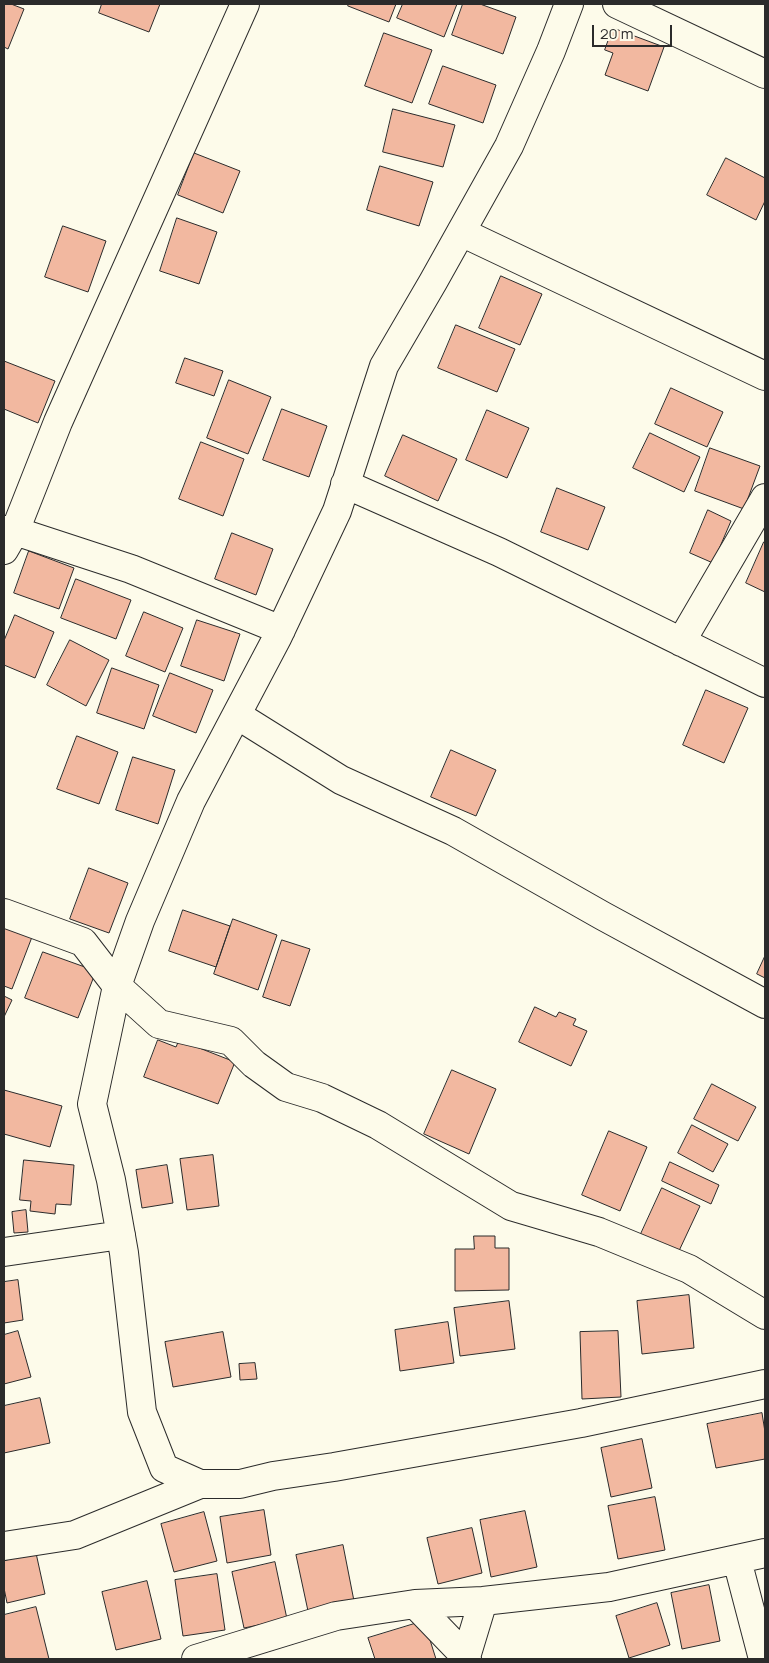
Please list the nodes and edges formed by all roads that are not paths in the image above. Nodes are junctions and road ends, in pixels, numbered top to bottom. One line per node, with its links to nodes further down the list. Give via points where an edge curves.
1 (244, 4): 9 (street)
2 (569, 4): 5 (street, via 509,146)
3 (618, 4): 4 (street)
4 (765, 74)
5 (461, 232): 6 (street); 7 (street, via 384,366)
6 (765, 376)
7 (345, 484): 10 (street, via 337,511); 11 (street, via 499,552)
8 (765, 498): 11 (street)
9 (7, 537): 10 (street, via 131,569)
10 (281, 630): 13 (street)
11 (681, 642): 12 (street)
12 (765, 683)
13 (237, 715): 15 (street, via 188,809 140,921); 16 (street, via 341,780 453,831)
14 (4, 913): 15 (street, via 83,942)
15 (117, 986): 17 (street, via 92,1104); 19 (street, via 158,1024 232,1041 254,1064 286,1087 322,1098 378,1124 511,1206 599,1232 689,1269)
16 (765, 1004)
17 (121, 1235): 18 (street); 21 (street, via 142,1412 164,1468)
18 (4, 1252)
19 (765, 1315)
20 (765, 1384): 21 (street, via 581,1424 240,1484)
21 (200, 1484): 22 (street, via 75,1535)
22 (4, 1546)
23 (765, 1553): 24 (street)
24 (737, 1560): 25 (street, via 609,1587); 29 (street)
25 (483, 1600): 26 (street); 27 (street)
26 (415, 1604): 27 (street); 28 (street, via 336,1616)
27 (467, 1658)
28 (196, 1659)
29 (763, 1659)

